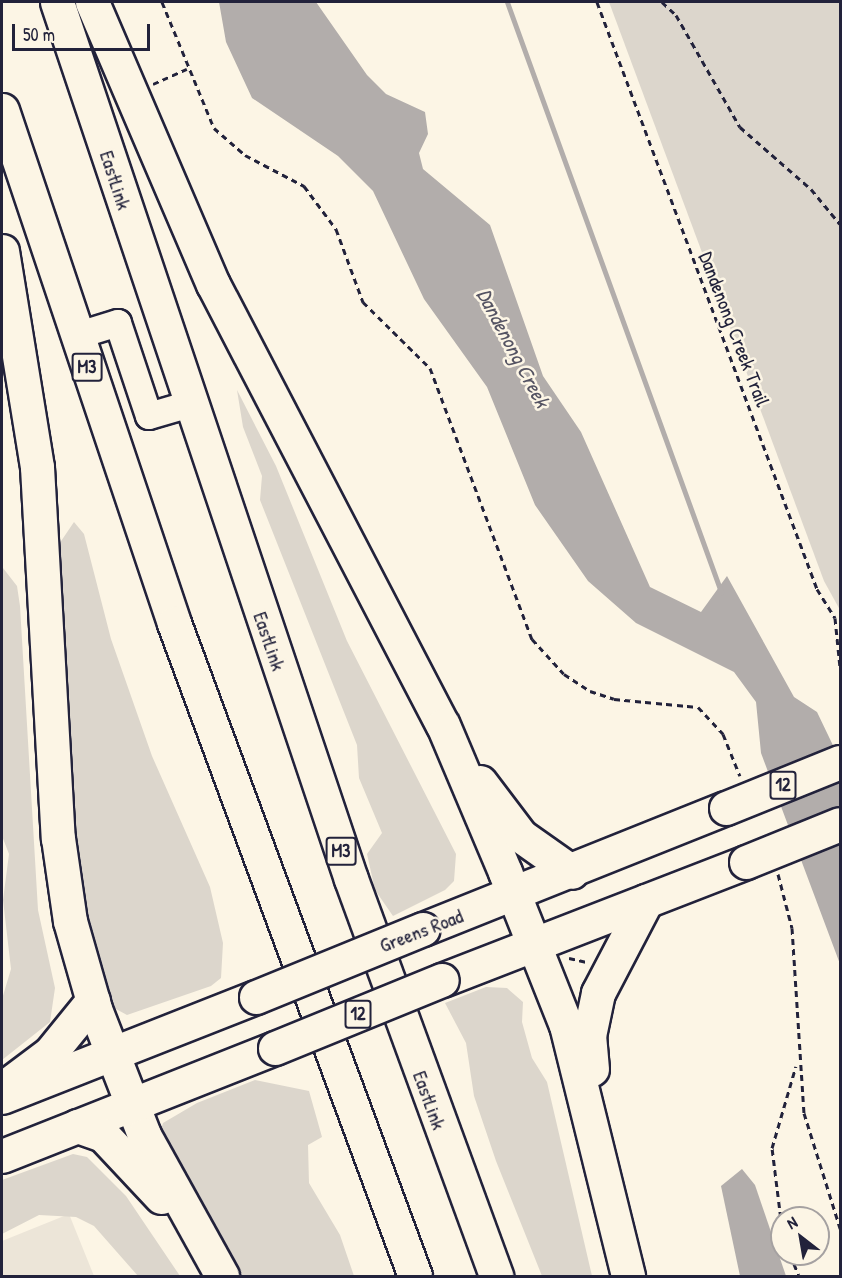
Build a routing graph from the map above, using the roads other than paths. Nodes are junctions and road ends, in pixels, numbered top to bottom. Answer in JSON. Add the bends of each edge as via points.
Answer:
{"nodes":[{"id":1,"x":57,"y":2,"type":"edge"},
{"id":2,"x":92,"y":2,"type":"edge"},
{"id":3,"x":2,"y":110,"type":"edge"},
{"id":4,"x":2,"y":251,"type":"edge"},
{"id":5,"x":76,"y":336,"type":"junction"},
{"id":6,"x":190,"y":404,"type":"junction"},
{"id":7,"x":443,"y":725,"type":"junction"},
{"id":8,"x":840,"y":762,"type":"edge"},
{"id":9,"x":840,"y":824,"type":"edge"},
{"id":10,"x":572,"y":872,"type":"junction"},
{"id":11,"x":513,"y":893,"type":"junction"},
{"id":12,"x":646,"y":901,"type":"junction"},
{"id":13,"x":535,"y":943,"type":"junction"},
{"id":14,"x":93,"y":1000,"type":"junction"},
{"id":15,"x":113,"y":1053,"type":"junction"},
{"id":16,"x":2,"y":1089,"type":"edge"},
{"id":17,"x":2,"y":1097,"type":"edge"},
{"id":18,"x":133,"y":1104,"type":"junction"},
{"id":19,"x":593,"y":1119,"type":"junction"},
{"id":20,"x":77,"y":1126,"type":"junction"},
{"id":21,"x":2,"y":1156,"type":"edge"},
{"id":22,"x":216,"y":1268,"type":"edge"},
{"id":23,"x":415,"y":1276,"type":"edge"},
{"id":24,"x":496,"y":1276,"type":"edge"},
{"id":25,"x":628,"y":1276,"type":"edge"}],
"edges":[{"from":1,"to":6,"type":"main road","name":"EastLink","number":"M3"},
{"from":2,"to":7,"type":"main road","via":[[241,344]]},
{"from":3,"to":5,"type":"main road","number":"M3"},
{"from":4,"to":14,"type":"main road","via":[[37,467],[64,886]]},
{"from":5,"to":6,"type":"lane","via":[[118,323],[149,416]]},
{"from":5,"to":23,"type":"main road","number":"M3","via":[[174,623]]},
{"from":6,"to":24,"type":"main road","name":"EastLink","number":"M3","via":[[351,879]]},
{"from":7,"to":10,"type":"main road","via":[[521,836]]},
{"from":7,"to":11,"type":"main road"},
{"from":8,"to":10,"type":"main road","name":"Greens Road","number":"12","bridge":true},
{"from":9,"to":12,"type":"main road","number":"12","bridge":true,"via":[[761,865]]},
{"from":10,"to":11,"type":"main road","name":"Greens Road","number":"12"},
{"from":11,"to":13,"type":"main road"},
{"from":11,"to":15,"type":"main road","name":"Greens Road","number":"12","bridge":true},
{"from":12,"to":13,"type":"main road","number":"12"},
{"from":12,"to":19,"type":"main road","via":[[605,969],[591,1017]]},
{"from":13,"to":18,"type":"main road","number":"12","bridge":true},
{"from":13,"to":19,"type":"main road","via":[[566,1025]]},
{"from":14,"to":15,"type":"main road"},
{"from":14,"to":16,"type":"main road","via":[[50,1053]]},
{"from":15,"to":17,"type":"main road","name":"Greens Road","number":"12"},
{"from":15,"to":18,"type":"main road"},
{"from":18,"to":20,"type":"main road","number":"12"},
{"from":18,"to":22,"type":"main road","via":[[166,1182]]},
{"from":19,"to":25,"type":"main road"},
{"from":20,"to":21,"type":"main road","number":"12"},
{"from":20,"to":22,"type":"main road","via":[[103,1135],[125,1155]]}]}
